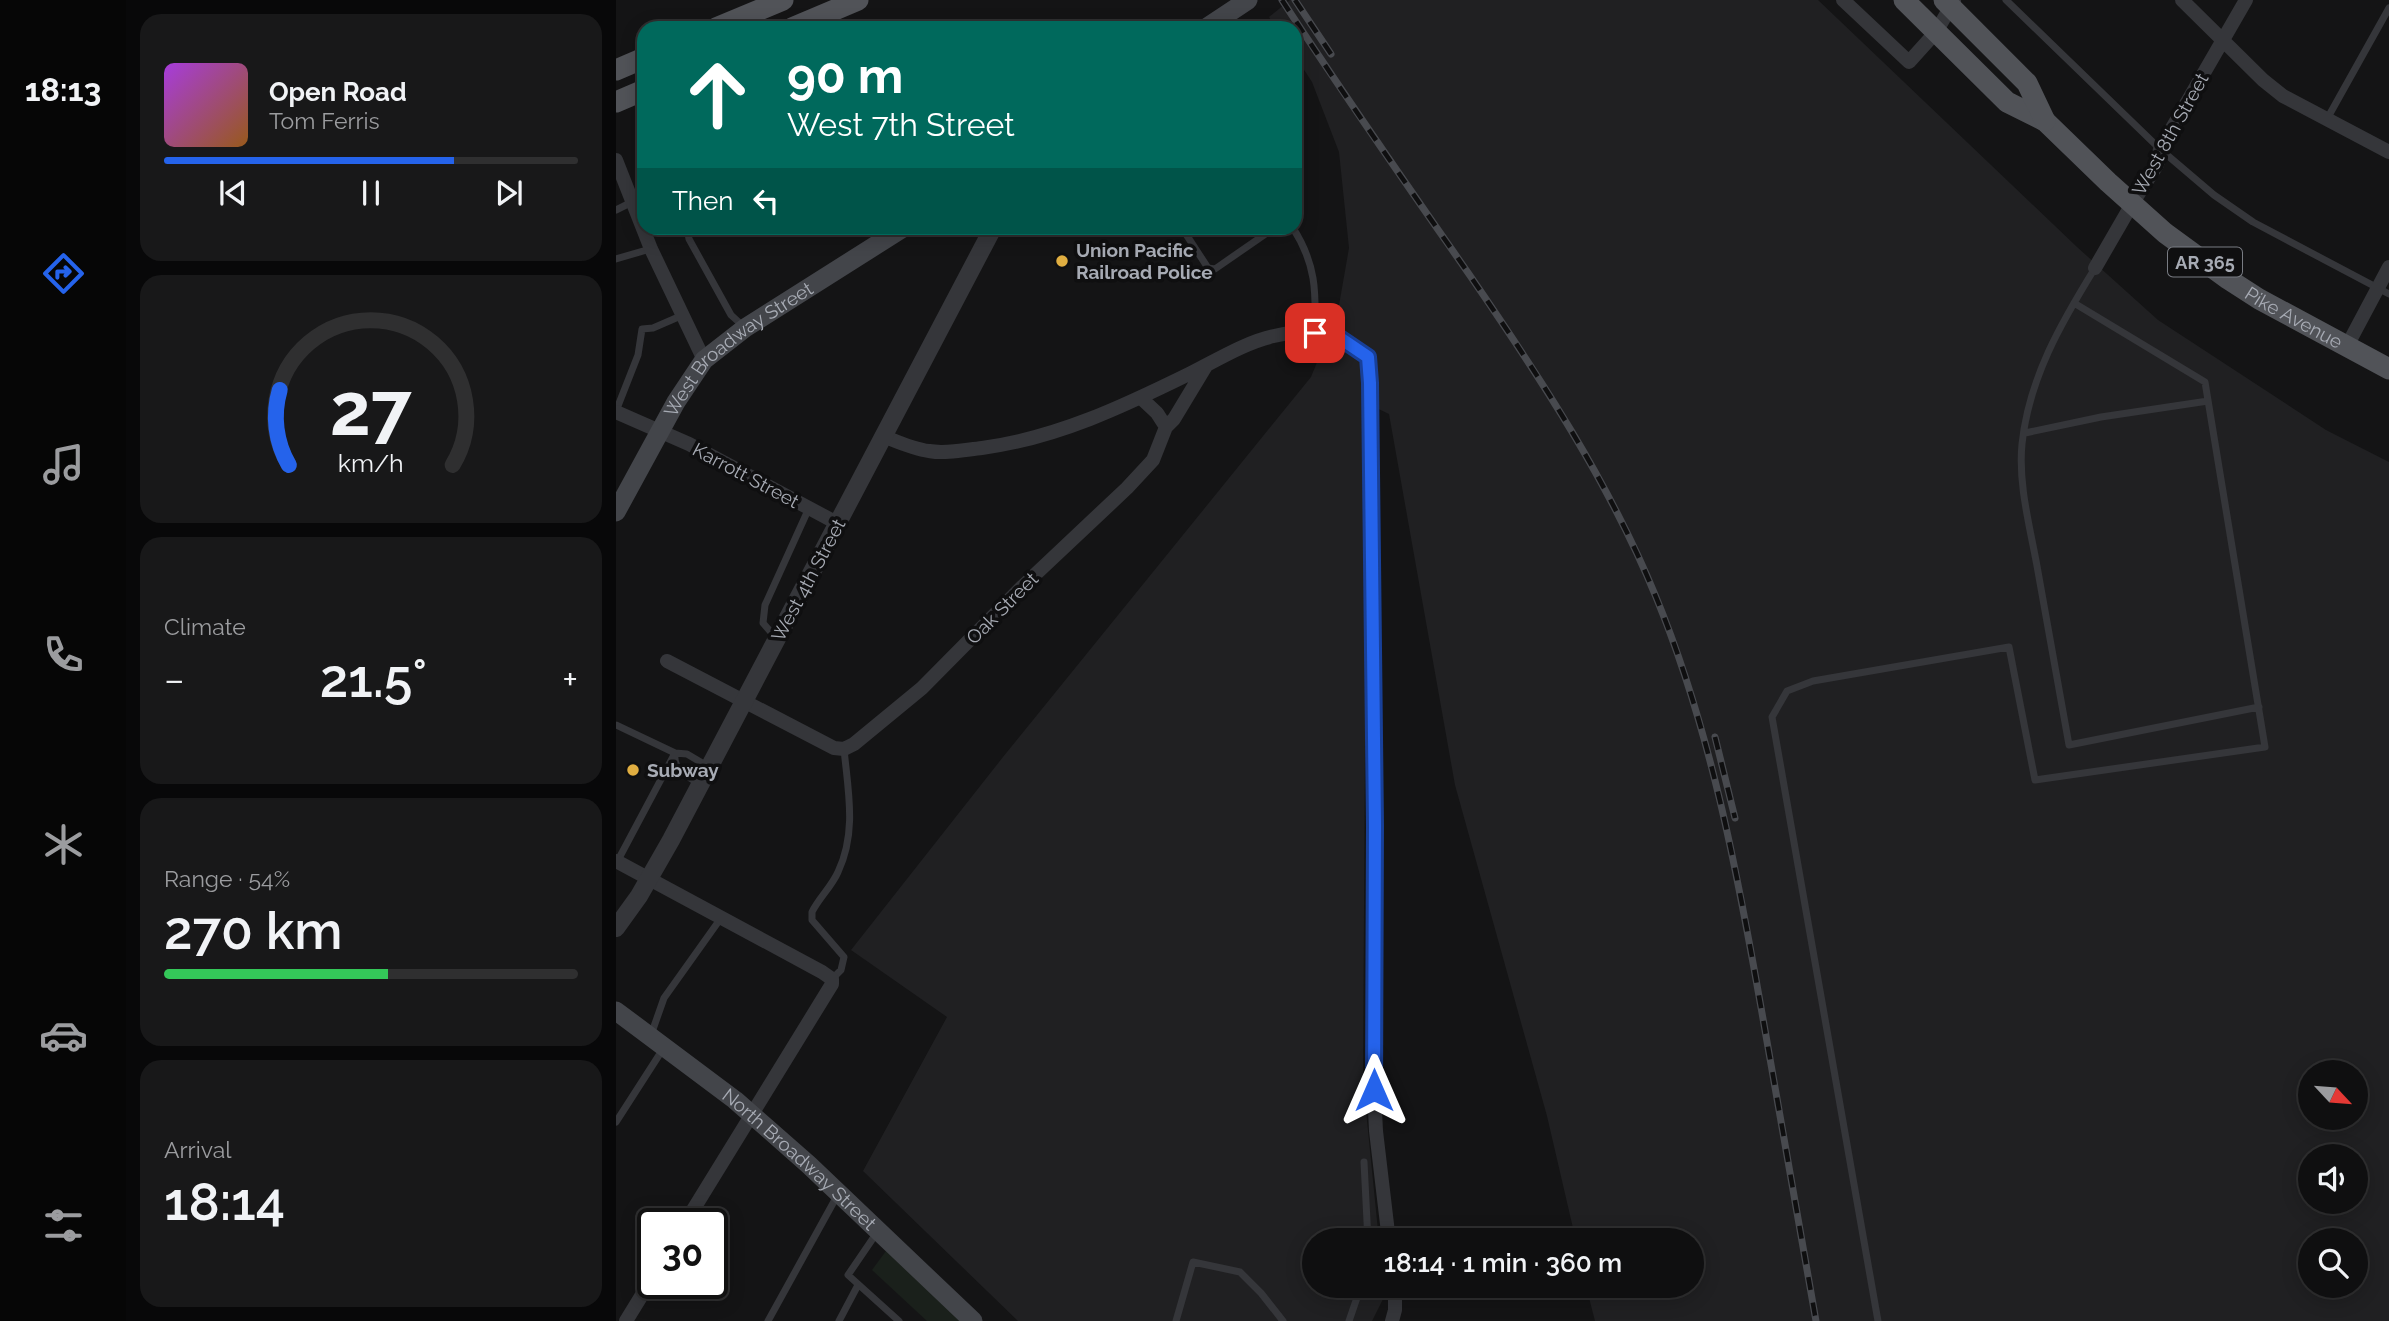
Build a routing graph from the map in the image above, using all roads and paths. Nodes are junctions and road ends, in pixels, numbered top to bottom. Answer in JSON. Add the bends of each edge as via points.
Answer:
{"nodes":[{"id":1,"x":783,"y":0,"type":"edge"},
{"id":2,"x":858,"y":0,"type":"edge"},
{"id":3,"x":1248,"y":0,"type":"edge"},
{"id":4,"x":1843,"y":0,"type":"edge"},
{"id":5,"x":1904,"y":0,"type":"edge"},
{"id":6,"x":2006,"y":0,"type":"edge"},
{"id":7,"x":2182,"y":0,"type":"edge"},
{"id":8,"x":2246,"y":0,"type":"edge"},
{"id":9,"x":1950,"y":2,"type":"edge"},
{"id":10,"x":2389,"y":8,"type":"edge"},
{"id":11,"x":733,"y":21,"type":"edge"},
{"id":12,"x":808,"y":21,"type":"edge"},
{"id":13,"x":1216,"y":21,"type":"edge"},
{"id":14,"x":1936,"y":32,"type":"junction"},
{"id":15,"x":2222,"y":41,"type":"junction"},
{"id":16,"x":637,"y":61,"type":"edge"},
{"id":17,"x":616,"y":70,"type":"edge"},
{"id":18,"x":637,"y":93,"type":"edge"},
{"id":19,"x":616,"y":102,"type":"edge"},
{"id":20,"x":2326,"y":119,"type":"junction"},
{"id":21,"x":2045,"y":121,"type":"junction"},
{"id":22,"x":2160,"y":149,"type":"junction"},
{"id":23,"x":2389,"y":152,"type":"edge"},
{"id":24,"x":616,"y":160,"type":"edge"},
{"id":25,"x":633,"y":202,"type":"junction"},
{"id":26,"x":2132,"y":204,"type":"junction"},
{"id":27,"x":616,"y":209,"type":"edge"},
{"id":28,"x":637,"y":212,"type":"edge"},
{"id":29,"x":646,"y":235,"type":"edge"},
{"id":30,"x":688,"y":235,"type":"edge"},
{"id":31,"x":884,"y":235,"type":"edge"},
{"id":32,"x":989,"y":235,"type":"edge"},
{"id":33,"x":1186,"y":235,"type":"edge"},
{"id":34,"x":1264,"y":235,"type":"edge"},
{"id":35,"x":1298,"y":235,"type":"edge"},
{"id":36,"x":651,"y":248,"type":"junction"},
{"id":37,"x":616,"y":259,"type":"edge"},
{"id":38,"x":2389,"y":267,"type":"edge"},
{"id":39,"x":2095,"y":268,"type":"joint"},
{"id":40,"x":2383,"y":291,"type":"edge"},
{"id":41,"x":2074,"y":303,"type":"junction"},
{"id":42,"x":683,"y":314,"type":"junction"},
{"id":43,"x":744,"y":328,"type":"junction"},
{"id":44,"x":1315,"y":333,"type":"junction"},
{"id":45,"x":2347,"y":346,"type":"junction"},
{"id":46,"x":704,"y":360,"type":"junction"},
{"id":47,"x":1206,"y":366,"type":"junction"},
{"id":48,"x":2389,"y":369,"type":"edge"},
{"id":49,"x":1141,"y":398,"type":"junction"},
{"id":50,"x":2208,"y":401,"type":"junction"},
{"id":51,"x":616,"y":412,"type":"edge"},
{"id":52,"x":1166,"y":427,"type":"junction"},
{"id":53,"x":660,"y":432,"type":"junction"},
{"id":54,"x":2025,"y":433,"type":"junction"},
{"id":55,"x":883,"y":436,"type":"junction"},
{"id":56,"x":809,"y":508,"type":"junction"},
{"id":57,"x":616,"y":512,"type":"edge"},
{"id":58,"x":837,"y":523,"type":"junction"},
{"id":59,"x":777,"y":638,"type":"junction"},
{"id":60,"x":667,"y":661,"type":"dead end"},
{"id":61,"x":744,"y":702,"type":"junction"},
{"id":62,"x":2259,"y":707,"type":"junction"},
{"id":63,"x":616,"y":725,"type":"edge"},
{"id":64,"x":844,"y":749,"type":"junction"},
{"id":65,"x":675,"y":753,"type":"junction"},
{"id":66,"x":709,"y":767,"type":"junction"},
{"id":67,"x":700,"y":784,"type":"junction"},
{"id":68,"x":617,"y":861,"type":"edge"},
{"id":69,"x":649,"y":879,"type":"junction"},
{"id":70,"x":721,"y":918,"type":"junction"},
{"id":71,"x":616,"y":928,"type":"edge"},
{"id":72,"x":832,"y":979,"type":"junction"},
{"id":73,"x":616,"y":1011,"type":"edge"},
{"id":74,"x":658,"y":1041,"type":"junction"},
{"id":75,"x":751,"y":1115,"type":"junction"},
{"id":76,"x":616,"y":1122,"type":"edge"},
{"id":77,"x":1364,"y":1163,"type":"dead end"},
{"id":78,"x":839,"y":1192,"type":"junction"},
{"id":79,"x":694,"y":1208,"type":"edge"},
{"id":80,"x":1366,"y":1228,"type":"edge"},
{"id":81,"x":1388,"y":1228,"type":"edge"},
{"id":82,"x":879,"y":1230,"type":"junction"},
{"id":83,"x":858,"y":1285,"type":"junction"},
{"id":84,"x":1357,"y":1298,"type":"edge"},
{"id":85,"x":1395,"y":1298,"type":"edge"},
{"id":86,"x":640,"y":1299,"type":"edge"},
{"id":87,"x":626,"y":1321,"type":"edge"},
{"id":88,"x":768,"y":1321,"type":"edge"},
{"id":89,"x":839,"y":1321,"type":"edge"},
{"id":90,"x":899,"y":1321,"type":"edge"},
{"id":91,"x":973,"y":1321,"type":"edge"},
{"id":92,"x":1176,"y":1321,"type":"edge"},
{"id":93,"x":1283,"y":1321,"type":"edge"},
{"id":94,"x":1349,"y":1321,"type":"edge"},
{"id":95,"x":1392,"y":1321,"type":"edge"},
{"id":96,"x":1878,"y":1321,"type":"edge"}],
"edges":[{"from":1,"to":11,"type":"main road"},
{"from":2,"to":12,"type":"main road"},
{"from":3,"to":13,"type":"main road"},
{"from":4,"to":14,"type":"street","via":[[1909,62]]},
{"from":5,"to":14,"type":"main road","name":"Pike Avenue","number":"AR 365"},
{"from":6,"to":22,"type":"lane"},
{"from":7,"to":15,"type":"street"},
{"from":8,"to":15,"type":"street","name":"West 8th Street"},
{"from":9,"to":14,"type":"street"},
{"from":9,"to":21,"type":"main road","name":"Pike Avenue","number":"AR 365","via":[[2027,83]]},
{"from":10,"to":20,"type":"lane"},
{"from":14,"to":21,"type":"main road","name":"Pike Avenue","number":"AR 365","via":[[2007,102]]},
{"from":15,"to":20,"type":"street","via":[[2283,96]]},
{"from":15,"to":22,"type":"street","name":"West 8th Street"},
{"from":16,"to":17,"type":"main road"},
{"from":18,"to":19,"type":"main road"},
{"from":20,"to":23,"type":"street"},
{"from":21,"to":26,"type":"main road","name":"Pike Avenue","number":"AR 365"},
{"from":22,"to":26,"type":"street","name":"West 8th Street","via":[[2157,165]]},
{"from":22,"to":40,"type":"lane","via":[[2232,208]]},
{"from":24,"to":25,"type":"street"},
{"from":25,"to":27,"type":"lane"},
{"from":25,"to":28,"type":"street"},
{"from":26,"to":39,"type":"street","name":"West 8th Street"},
{"from":26,"to":45,"type":"main road","name":"Pike Avenue","number":"AR 365","via":[[2228,279]]},
{"from":29,"to":36,"type":"street"},
{"from":30,"to":43,"type":"lane","via":[[732,315]]},
{"from":31,"to":43,"type":"main road","name":"West Broadway Street"},
{"from":32,"to":55,"type":"street","name":"West 4th Street"},
{"from":33,"to":34,"type":"lane","via":[[1208,268],[1215,269]]},
{"from":35,"to":44,"type":"lane","via":[[1316,287]]},
{"from":36,"to":37,"type":"lane"},
{"from":36,"to":42,"type":"street"},
{"from":38,"to":40,"type":"street"},
{"from":39,"to":41,"type":"lane"},
{"from":40,"to":45,"type":"street"},
{"from":41,"to":50,"type":"lane","via":[[2205,382]]},
{"from":41,"to":54,"type":"lane","via":[[2042,365]]},
{"from":42,"to":46,"type":"street"},
{"from":42,"to":51,"type":"lane","via":[[642,329],[638,355]]},
{"from":43,"to":46,"type":"main road","name":"West Broadway Street"},
{"from":44,"to":47,"type":"street","via":[[1273,336]]},
{"from":44,"to":81,"type":"street","via":[[1345,340],[1368,357],[1375,1104]]},
{"from":45,"to":48,"type":"main road","name":"Pike Avenue","number":"AR 365"},
{"from":46,"to":53,"type":"main road","name":"West Broadway Street"},
{"from":47,"to":49,"type":"street"},
{"from":47,"to":52,"type":"street","name":"Oak Street"},
{"from":49,"to":52,"type":"street"},
{"from":49,"to":55,"type":"street","via":[[1064,429],[999,446],[928,452]]},
{"from":50,"to":54,"type":"lane"},
{"from":50,"to":62,"type":"lane"},
{"from":51,"to":53,"type":"street","name":"Karrott Street"},
{"from":52,"to":64,"type":"street","name":"Oak Street","via":[[1153,460],[1127,488],[922,688]]},
{"from":53,"to":56,"type":"street","name":"Karrott Street"},
{"from":53,"to":57,"type":"main road","name":"West Broadway Street"},
{"from":54,"to":62,"type":"lane","via":[[2022,474],[2069,745]]},
{"from":55,"to":58,"type":"street","name":"West 4th Street"},
{"from":56,"to":58,"type":"street","name":"Karrott Street"},
{"from":56,"to":59,"type":"lane","via":[[765,605],[763,623]]},
{"from":58,"to":59,"type":"street","name":"West 4th Street"},
{"from":59,"to":61,"type":"street","name":"West 4th Street"},
{"from":60,"to":61,"type":"street"},
{"from":61,"to":64,"type":"street"},
{"from":61,"to":66,"type":"street","name":"West 4th Street"},
{"from":62,"to":96,"type":"lane","via":[[2265,747],[2035,780],[2009,647],[1813,681],[1787,691],[1772,717]]},
{"from":63,"to":65,"type":"lane"},
{"from":64,"to":72,"type":"lane","via":[[850,835],[837,875],[812,912],[812,920],[844,957],[841,970]]},
{"from":65,"to":66,"type":"lane","via":[[687,754]]},
{"from":65,"to":67,"type":"lane","via":[[680,771]]},
{"from":65,"to":68,"type":"lane"},
{"from":66,"to":67,"type":"street","name":"West 4th Street"},
{"from":67,"to":69,"type":"street","name":"West 4th Street"},
{"from":68,"to":69,"type":"street"},
{"from":69,"to":70,"type":"street"},
{"from":69,"to":71,"type":"street","name":"West 4th Street"},
{"from":70,"to":72,"type":"street"},
{"from":70,"to":74,"type":"lane","via":[[664,998]]},
{"from":72,"to":75,"type":"street"},
{"from":73,"to":74,"type":"main road","name":"North Broadway Street"},
{"from":74,"to":75,"type":"main road","name":"North Broadway Street"},
{"from":74,"to":76,"type":"lane"},
{"from":75,"to":78,"type":"main road","name":"North Broadway Street"},
{"from":75,"to":79,"type":"street"},
{"from":77,"to":80,"type":"lane"},
{"from":78,"to":82,"type":"main road","name":"North Broadway Street"},
{"from":78,"to":88,"type":"lane"},
{"from":82,"to":83,"type":"lane","via":[[848,1275]]},
{"from":82,"to":91,"type":"main road","name":"North Broadway Street"},
{"from":83,"to":89,"type":"lane"},
{"from":83,"to":90,"type":"lane"},
{"from":84,"to":94,"type":"lane"},
{"from":85,"to":95,"type":"street"},
{"from":86,"to":87,"type":"street"},
{"from":92,"to":93,"type":"lane","via":[[1193,1262],[1240,1272]]}]}
